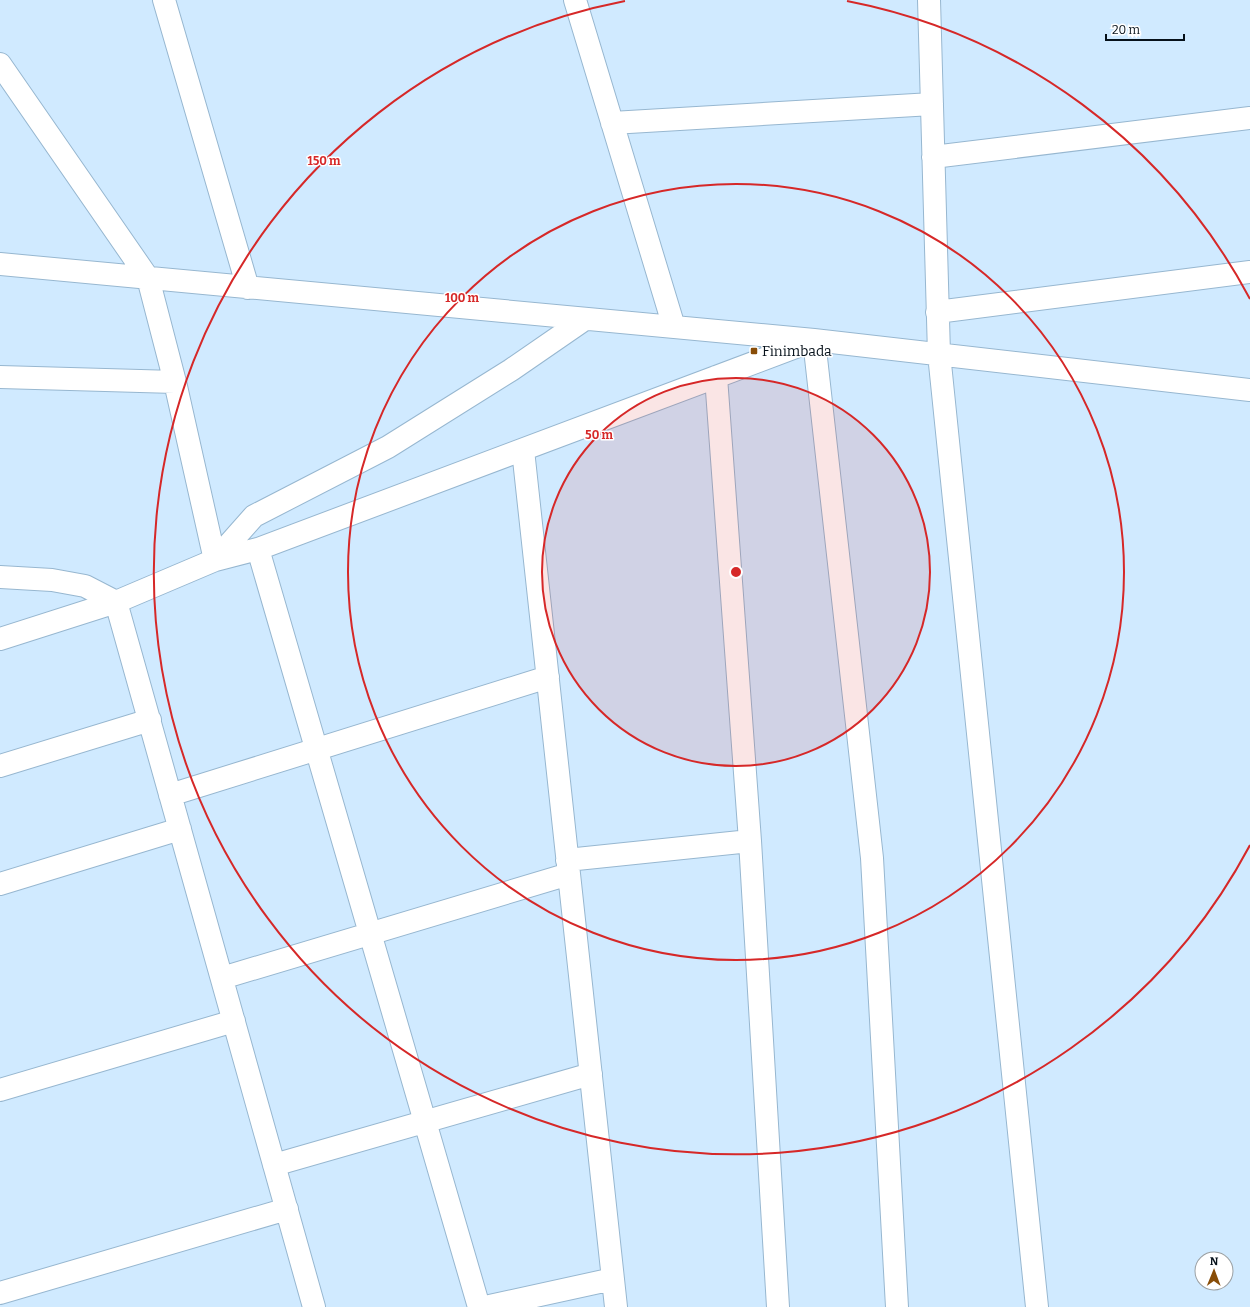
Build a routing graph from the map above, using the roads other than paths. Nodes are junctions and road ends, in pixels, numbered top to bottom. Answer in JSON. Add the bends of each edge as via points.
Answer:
{"nodes":[{"id":1,"x":164,"y":0,"type":"edge"},
{"id":2,"x":575,"y":0,"type":"edge"},
{"id":3,"x":929,"y":0,"type":"edge"},
{"id":4,"x":0,"y":64,"type":"edge"},
{"id":5,"x":932,"y":104,"type":"junction"},
{"id":6,"x":1250,"y":118,"type":"edge"},
{"id":7,"x":612,"y":123,"type":"junction"},
{"id":8,"x":933,"y":157,"type":"junction"},
{"id":9,"x":0,"y":264,"type":"edge"},
{"id":10,"x":1250,"y":272,"type":"edge"},
{"id":11,"x":148,"y":278,"type":"junction"},
{"id":12,"x":248,"y":288,"type":"junction"},
{"id":13,"x":937,"y":312,"type":"junction"},
{"id":14,"x":585,"y":319,"type":"junction"},
{"id":15,"x":674,"y":327,"type":"junction"},
{"id":16,"x":814,"y":340,"type":"junction"},
{"id":17,"x":939,"y":354,"type":"junction"},
{"id":18,"x":0,"y":377,"type":"edge"},
{"id":19,"x":716,"y":377,"type":"junction"},
{"id":20,"x":175,"y":382,"type":"junction"},
{"id":21,"x":1250,"y":390,"type":"edge"},
{"id":22,"x":523,"y":450,"type":"junction"},
{"id":23,"x":258,"y":549,"type":"junction"},
{"id":24,"x":215,"y":560,"type":"junction"},
{"id":25,"x":0,"y":577,"type":"edge"},
{"id":26,"x":116,"y":602,"type":"junction"},
{"id":27,"x":0,"y":639,"type":"edge"},
{"id":28,"x":548,"y":677,"type":"junction"},
{"id":29,"x":150,"y":720,"type":"junction"},
{"id":30,"x":316,"y":749,"type":"junction"},
{"id":31,"x":0,"y":766,"type":"edge"},
{"id":32,"x":170,"y":795,"type":"junction"},
{"id":33,"x":180,"y":829,"type":"junction"},
{"id":34,"x":750,"y":841,"type":"junction"},
{"id":35,"x":568,"y":867,"type":"junction"},
{"id":36,"x":0,"y":884,"type":"edge"},
{"id":37,"x":370,"y":934,"type":"junction"},
{"id":38,"x":222,"y":978,"type":"junction"},
{"id":39,"x":234,"y":1021,"type":"junction"},
{"id":40,"x":591,"y":1074,"type":"junction"},
{"id":41,"x":0,"y":1090,"type":"edge"},
{"id":42,"x":425,"y":1121,"type":"junction"},
{"id":43,"x":274,"y":1164,"type":"junction"},
{"id":44,"x":287,"y":1209,"type":"junction"},
{"id":45,"x":613,"y":1279,"type":"junction"},
{"id":46,"x":0,"y":1293,"type":"edge"},
{"id":47,"x":314,"y":1307,"type":"edge"},
{"id":48,"x":479,"y":1307,"type":"edge"},
{"id":49,"x":486,"y":1307,"type":"edge"},
{"id":50,"x":616,"y":1307,"type":"edge"},
{"id":51,"x":778,"y":1307,"type":"edge"},
{"id":52,"x":897,"y":1307,"type":"edge"},
{"id":53,"x":1037,"y":1307,"type":"edge"}],
"edges":[{"from":1,"to":12,"type":"street"},
{"from":2,"to":7,"type":"street"},
{"from":3,"to":5,"type":"street"},
{"from":4,"to":11,"type":"street"},
{"from":5,"to":7,"type":"street"},
{"from":5,"to":8,"type":"street"},
{"from":6,"to":8,"type":"street"},
{"from":7,"to":15,"type":"street"},
{"from":8,"to":13,"type":"street"},
{"from":9,"to":11,"type":"street"},
{"from":10,"to":13,"type":"street"},
{"from":11,"to":12,"type":"street"},
{"from":11,"to":20,"type":"street"},
{"from":12,"to":14,"type":"street"},
{"from":13,"to":17,"type":"street"},
{"from":14,"to":15,"type":"street"},
{"from":14,"to":24,"type":"street","via":[[511,370],[388,447],[254,516]]},
{"from":15,"to":16,"type":"street"},
{"from":16,"to":17,"type":"street"},
{"from":16,"to":19,"type":"street"},
{"from":16,"to":52,"type":"street","via":[[872,858]]},
{"from":17,"to":21,"type":"street"},
{"from":17,"to":53,"type":"street"},
{"from":18,"to":20,"type":"street"},
{"from":19,"to":22,"type":"street"},
{"from":19,"to":34,"type":"street"},
{"from":20,"to":24,"type":"street"},
{"from":22,"to":23,"type":"street"},
{"from":22,"to":28,"type":"street"},
{"from":23,"to":24,"type":"street"},
{"from":23,"to":30,"type":"street"},
{"from":24,"to":26,"type":"street"},
{"from":25,"to":26,"type":"street","via":[[52,580],[85,586]]},
{"from":26,"to":27,"type":"street"},
{"from":26,"to":29,"type":"street"},
{"from":28,"to":30,"type":"street"},
{"from":28,"to":35,"type":"street"},
{"from":29,"to":31,"type":"street"},
{"from":29,"to":32,"type":"street"},
{"from":30,"to":32,"type":"street"},
{"from":30,"to":37,"type":"street"},
{"from":32,"to":33,"type":"street"},
{"from":33,"to":36,"type":"street"},
{"from":33,"to":38,"type":"street"},
{"from":34,"to":35,"type":"street"},
{"from":34,"to":51,"type":"street"},
{"from":35,"to":37,"type":"street"},
{"from":35,"to":40,"type":"street"},
{"from":37,"to":38,"type":"street"},
{"from":37,"to":42,"type":"street"},
{"from":38,"to":39,"type":"street"},
{"from":39,"to":41,"type":"street"},
{"from":39,"to":43,"type":"street"},
{"from":40,"to":42,"type":"street"},
{"from":40,"to":45,"type":"street"},
{"from":42,"to":43,"type":"street"},
{"from":42,"to":48,"type":"street"},
{"from":43,"to":44,"type":"street"},
{"from":44,"to":46,"type":"street"},
{"from":44,"to":47,"type":"street"},
{"from":45,"to":49,"type":"street"},
{"from":45,"to":50,"type":"street"}]}
